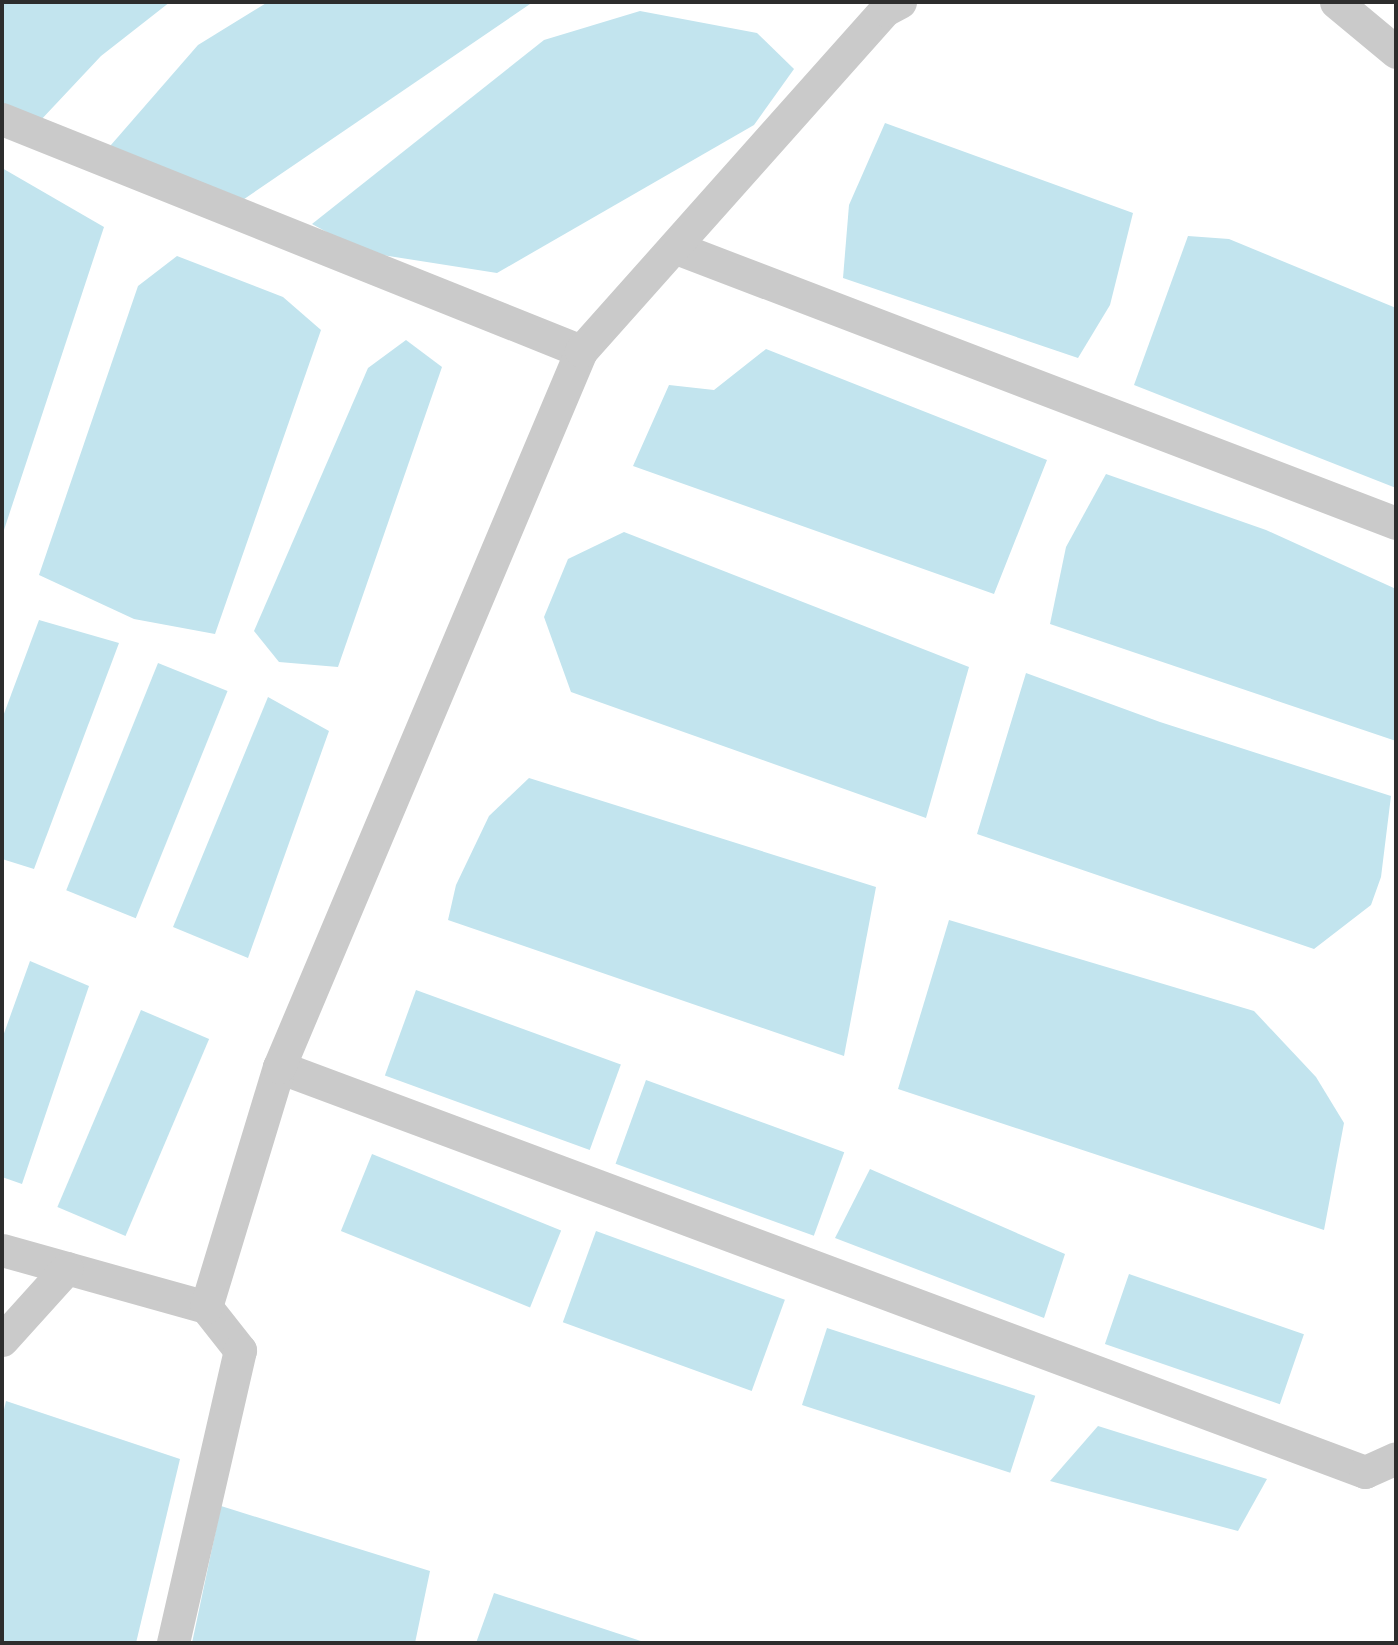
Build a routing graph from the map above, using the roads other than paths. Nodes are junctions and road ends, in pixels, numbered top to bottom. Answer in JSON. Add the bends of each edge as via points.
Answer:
{"nodes":[{"id":1,"x":900,"y":2,"type":"edge"},
{"id":2,"x":1336,"y":2,"type":"edge"},
{"id":3,"x":1396,"y":52,"type":"edge"},
{"id":4,"x":2,"y":119,"type":"edge"},
{"id":5,"x":674,"y":247,"type":"junction"},
{"id":6,"x":581,"y":351,"type":"junction"},
{"id":7,"x":1396,"y":523,"type":"edge"},
{"id":8,"x":279,"y":1068,"type":"junction"},
{"id":9,"x":2,"y":1250,"type":"edge"},
{"id":10,"x":67,"y":1268,"type":"junction"},
{"id":11,"x":206,"y":1307,"type":"junction"},
{"id":12,"x":2,"y":1340,"type":"edge"},
{"id":13,"x":1396,"y":1458,"type":"edge"},
{"id":14,"x":173,"y":1643,"type":"edge"}],
"edges":[{"from":1,"to":5,"type":"lane","via":[[886,10]]},
{"from":2,"to":3,"type":"lane"},
{"from":4,"to":6,"type":"lane"},
{"from":5,"to":6,"type":"lane"},
{"from":5,"to":7,"type":"lane"},
{"from":6,"to":8,"type":"lane"},
{"from":8,"to":11,"type":"lane"},
{"from":8,"to":13,"type":"lane","via":[[1365,1472]]},
{"from":9,"to":10,"type":"lane"},
{"from":10,"to":11,"type":"lane"},
{"from":10,"to":12,"type":"lane"},
{"from":11,"to":14,"type":"lane","via":[[240,1350]]}]}
